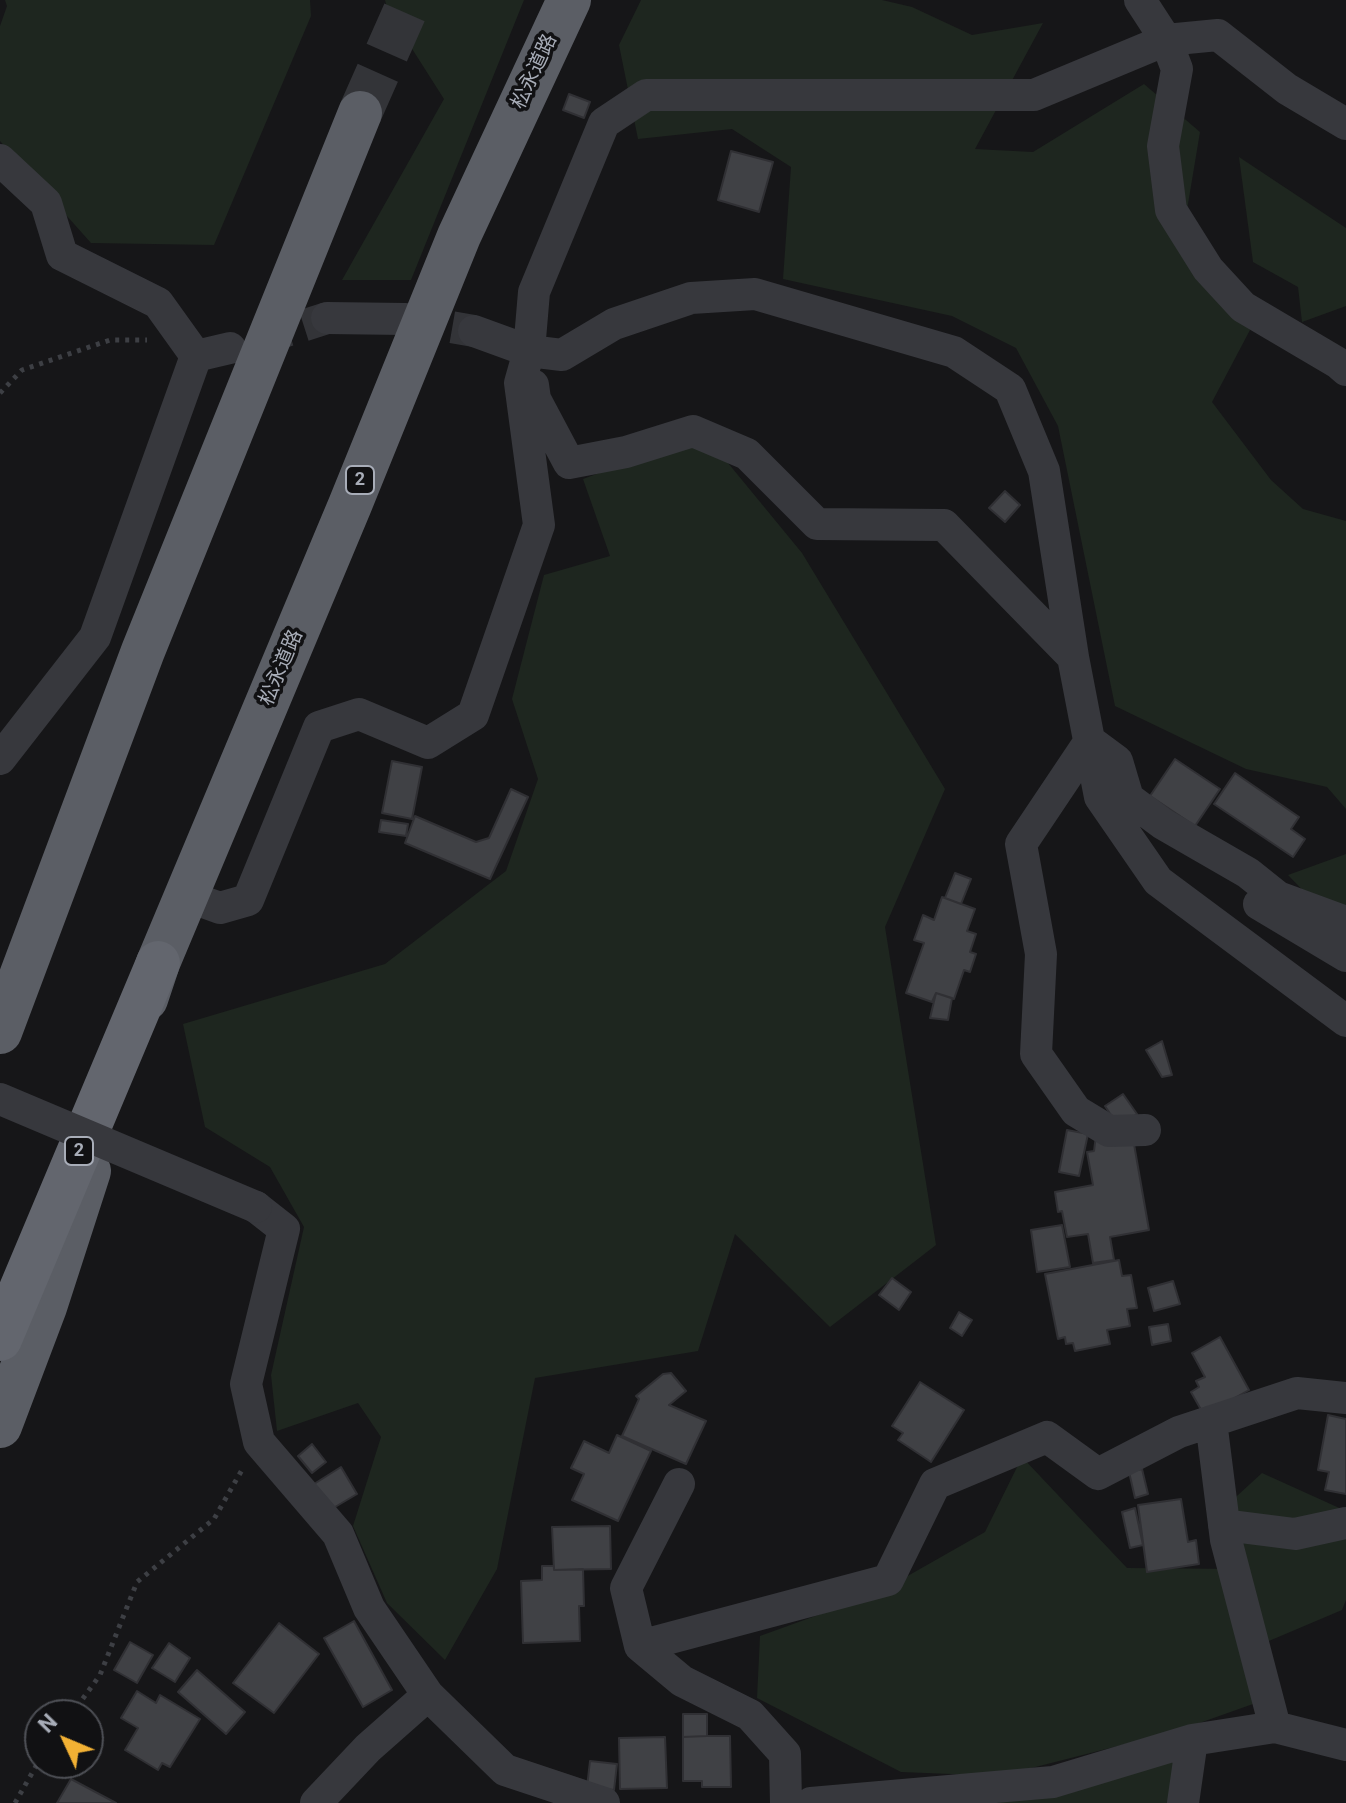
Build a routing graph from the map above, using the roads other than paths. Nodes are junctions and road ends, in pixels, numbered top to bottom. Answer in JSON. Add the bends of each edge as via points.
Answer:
{"nodes":[{"id":1,"x":569,"y":0,"type":"edge"},
{"id":2,"x":1140,"y":0,"type":"edge"},
{"id":3,"x":1166,"y":40,"type":"junction"},
{"id":4,"x":360,"y":113,"type":"tunnel mouth"},
{"id":5,"x":1346,"y":124,"type":"edge"},
{"id":6,"x":0,"y":160,"type":"edge"},
{"id":7,"x":327,"y":318,"type":"tunnel mouth"},
{"id":8,"x":405,"y":319,"type":"tunnel mouth"},
{"id":9,"x":474,"y":331,"type":"tunnel mouth"},
{"id":10,"x":230,"y":348,"type":"tunnel mouth"},
{"id":11,"x":529,"y":351,"type":"junction"},
{"id":12,"x":196,"y":356,"type":"junction"},
{"id":13,"x":1346,"y":370,"type":"edge"},
{"id":14,"x":95,"y":637,"type":"junction"},
{"id":15,"x":143,"y":651,"type":"junction"},
{"id":16,"x":1073,"y":657,"type":"junction"},
{"id":17,"x":1090,"y":741,"type":"junction"},
{"id":18,"x":0,"y":759,"type":"edge"},
{"id":19,"x":1132,"y":843,"type":"junction"},
{"id":20,"x":187,"y":896,"type":"junction"},
{"id":21,"x":1346,"y":922,"type":"edge"},
{"id":22,"x":1346,"y":956,"type":"edge"},
{"id":23,"x":158,"y":963,"type":"junction"},
{"id":24,"x":1346,"y":1021,"type":"edge"},
{"id":25,"x":0,"y":1032,"type":"edge"},
{"id":26,"x":0,"y":1099,"type":"edge"},
{"id":27,"x":1145,"y":1130,"type":"dead end"},
{"id":28,"x":0,"y":1339,"type":"edge"},
{"id":29,"x":1346,"y":1398,"type":"edge"},
{"id":30,"x":1211,"y":1421,"type":"junction"},
{"id":31,"x":0,"y":1426,"type":"edge"},
{"id":32,"x":679,"y":1484,"type":"dead end"},
{"id":33,"x":1346,"y":1523,"type":"edge"},
{"id":34,"x":1224,"y":1525,"type":"junction"},
{"id":35,"x":640,"y":1646,"type":"junction"},
{"id":36,"x":428,"y":1695,"type":"junction"},
{"id":37,"x":1275,"y":1727,"type":"junction"},
{"id":38,"x":1192,"y":1740,"type":"junction"},
{"id":39,"x":1346,"y":1745,"type":"edge"},
{"id":40,"x":316,"y":1803,"type":"edge"},
{"id":41,"x":604,"y":1803,"type":"edge"},
{"id":42,"x":786,"y":1803,"type":"edge"},
{"id":43,"x":811,"y":1803,"type":"edge"},
{"id":44,"x":1183,"y":1803,"type":"edge"}],
"edges":[{"from":1,"to":20,"type":"highway","name":"松永道路","number":"2","via":[[459,236]]},
{"from":2,"to":3,"type":"street"},
{"from":3,"to":5,"type":"street","via":[[1218,35],[1287,89]]},
{"from":3,"to":11,"type":"street","via":[[1034,95],[646,95],[604,123],[534,292]]},
{"from":3,"to":13,"type":"street","via":[[1177,69],[1163,146],[1171,210],[1208,269],[1243,307]]},
{"from":4,"to":15,"type":"highway"},
{"from":6,"to":12,"type":"street","via":[[46,203],[62,255],[158,303]]},
{"from":7,"to":8,"type":"street"},
{"from":9,"to":11,"type":"street"},
{"from":10,"to":12,"type":"street"},
{"from":11,"to":16,"type":"street","via":[[535,399],[569,463],[693,431],[747,454],[817,524],[944,525]]},
{"from":11,"to":16,"type":"street","via":[[562,355],[614,324],[691,298],[755,294],[954,352],[1010,389],[1044,471]]},
{"from":11,"to":20,"type":"street","via":[[520,383],[539,525],[473,715],[428,743],[359,714],[319,727],[248,900],[220,908]]},
{"from":12,"to":14,"type":"street"},
{"from":14,"to":15,"type":"street"},
{"from":14,"to":18,"type":"street"},
{"from":15,"to":25,"type":"highway"},
{"from":16,"to":17,"type":"street"},
{"from":17,"to":19,"type":"street","via":[[1100,797]]},
{"from":17,"to":21,"type":"street","via":[[1117,761],[1128,798],[1163,824],[1248,873],[1278,897]]},
{"from":17,"to":27,"type":"street","via":[[1021,844],[1041,954],[1036,1054],[1076,1111],[1109,1131]]},
{"from":19,"to":22,"type":"street","via":[[1147,832]]},
{"from":19,"to":24,"type":"street","via":[[1158,881]]},
{"from":20,"to":23,"type":"highway","name":"松永道路","number":"2"},
{"from":23,"to":28,"type":"highway","name":"松永道路","number":"2"},
{"from":23,"to":31,"type":"highway","via":[[45,1307]]},
{"from":26,"to":36,"type":"street","bridge":true,"via":[[256,1207],[284,1229],[246,1384],[259,1442],[338,1534],[369,1608]]},
{"from":29,"to":30,"type":"street","via":[[1297,1393]]},
{"from":30,"to":34,"type":"street"},
{"from":30,"to":35,"type":"street","via":[[1098,1474],[1047,1437],[935,1484],[888,1580]]},
{"from":32,"to":35,"type":"street","via":[[626,1588]]},
{"from":33,"to":34,"type":"street","via":[[1295,1534]]},
{"from":34,"to":37,"type":"street"},
{"from":35,"to":42,"type":"street","via":[[682,1681],[750,1715],[785,1754]]},
{"from":36,"to":40,"type":"street"},
{"from":36,"to":41,"type":"street","via":[[505,1770]]},
{"from":37,"to":38,"type":"street"},
{"from":37,"to":39,"type":"street"},
{"from":38,"to":43,"type":"street","via":[[1053,1782]]},
{"from":38,"to":44,"type":"street"}]}
